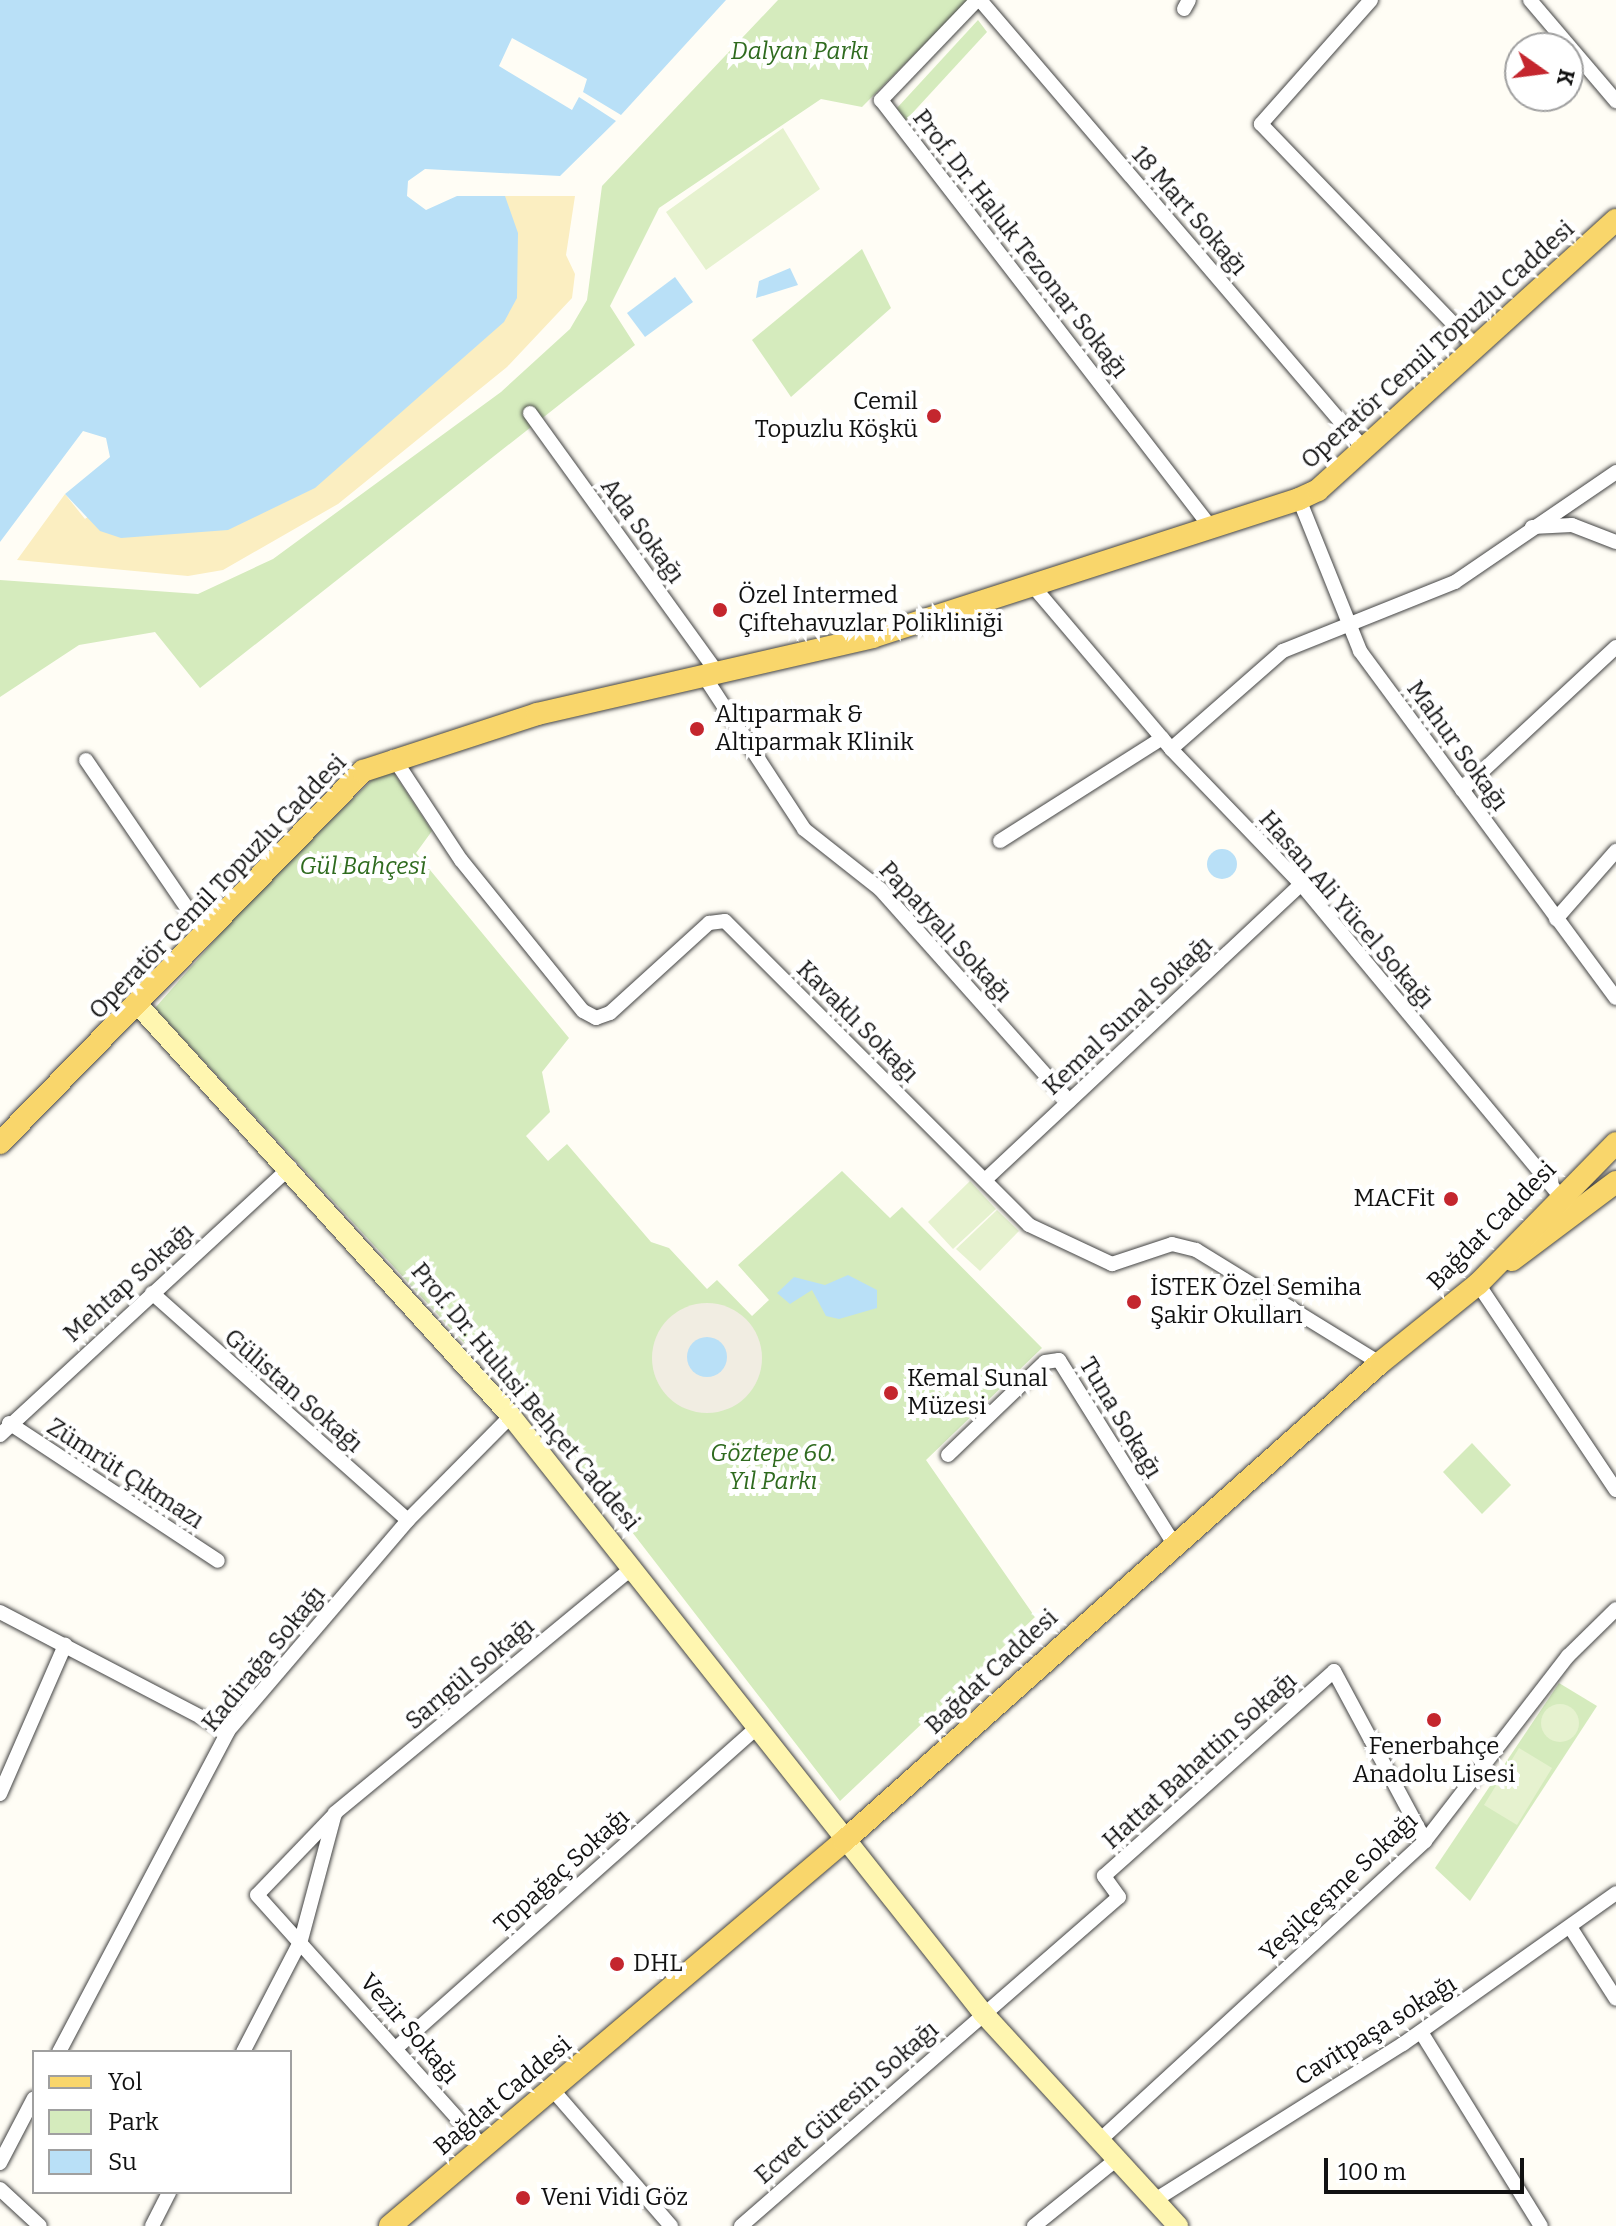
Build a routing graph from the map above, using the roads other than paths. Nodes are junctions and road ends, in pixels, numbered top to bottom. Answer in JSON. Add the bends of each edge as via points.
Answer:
{"nodes":[{"id":1,"x":978,"y":0,"type":"edge"},
{"id":2,"x":1371,"y":0,"type":"edge"},
{"id":3,"x":1530,"y":0,"type":"edge"},
{"id":4,"x":1616,"y":101,"type":"edge"},
{"id":5,"x":1616,"y":220,"type":"edge"},
{"id":6,"x":1475,"y":346,"type":"junction"},
{"id":7,"x":530,"y":413,"type":"dead end"},
{"id":8,"x":1364,"y":449,"type":"junction"},
{"id":9,"x":1616,"y":472,"type":"edge"},
{"id":10,"x":1299,"y":499,"type":"junction"},
{"id":11,"x":1209,"y":525,"type":"junction"},
{"id":12,"x":1528,"y":527,"type":"junction"},
{"id":13,"x":1616,"y":542,"type":"edge"},
{"id":14,"x":1033,"y":586,"type":"junction"},
{"id":15,"x":1348,"y":624,"type":"junction"},
{"id":16,"x":1616,"y":647,"type":"edge"},
{"id":17,"x":712,"y":677,"type":"junction"},
{"id":18,"x":1166,"y":743,"type":"junction"},
{"id":19,"x":393,"y":757,"type":"junction"},
{"id":20,"x":86,"y":760,"type":"dead end"},
{"id":21,"x":1462,"y":790,"type":"junction"},
{"id":22,"x":1000,"y":841,"type":"dead end"},
{"id":23,"x":1616,"y":851,"type":"edge"},
{"id":24,"x":1301,"y":884,"type":"junction"},
{"id":25,"x":1556,"y":919,"type":"junction"},
{"id":26,"x":206,"y":936,"type":"junction"},
{"id":27,"x":1616,"y":998,"type":"edge"},
{"id":28,"x":140,"y":1007,"type":"junction"},
{"id":29,"x":1069,"y":1101,"type":"junction"},
{"id":30,"x":0,"y":1143,"type":"edge"},
{"id":31,"x":1616,"y":1143,"type":"edge"},
{"id":32,"x":290,"y":1167,"type":"junction"},
{"id":33,"x":985,"y":1180,"type":"junction"},
{"id":34,"x":1616,"y":1182,"type":"edge"},
{"id":35,"x":1559,"y":1195,"type":"junction"},
{"id":36,"x":1478,"y":1284,"type":"junction"},
{"id":37,"x":152,"y":1293,"type":"junction"},
{"id":38,"x":1380,"y":1363,"type":"junction"},
{"id":39,"x":511,"y":1416,"type":"junction"},
{"id":40,"x":5,"y":1429,"type":"edge"},
{"id":41,"x":948,"y":1455,"type":"dead end"},
{"id":42,"x":1616,"y":1490,"type":"edge"},
{"id":43,"x":408,"y":1520,"type":"junction"},
{"id":44,"x":1174,"y":1544,"type":"junction"},
{"id":45,"x":218,"y":1561,"type":"dead end"},
{"id":46,"x":632,"y":1568,"type":"junction"},
{"id":47,"x":1616,"y":1609,"type":"edge"},
{"id":48,"x":0,"y":1612,"type":"edge"},
{"id":49,"x":65,"y":1645,"type":"junction"},
{"id":50,"x":758,"y":1727,"type":"junction"},
{"id":51,"x":228,"y":1731,"type":"junction"},
{"id":52,"x":0,"y":1794,"type":"edge"},
{"id":53,"x":335,"y":1813,"type":"junction"},
{"id":54,"x":844,"y":1841,"type":"junction"},
{"id":55,"x":1425,"y":1841,"type":"junction"},
{"id":56,"x":1616,"y":1893,"type":"edge"},
{"id":57,"x":1570,"y":1927,"type":"junction"},
{"id":58,"x":301,"y":1940,"type":"junction"},
{"id":59,"x":1616,"y":1999,"type":"edge"},
{"id":60,"x":983,"y":2013,"type":"junction"},
{"id":61,"x":1421,"y":2032,"type":"junction"},
{"id":62,"x":396,"y":2048,"type":"junction"},
{"id":63,"x":60,"y":2050,"type":"edge"},
{"id":64,"x":244,"y":2050,"type":"edge"},
{"id":65,"x":551,"y":2088,"type":"junction"},
{"id":66,"x":32,"y":2102,"type":"edge"},
{"id":67,"x":1100,"y":2140,"type":"junction"},
{"id":68,"x":483,"y":2147,"type":"junction"},
{"id":69,"x":1117,"y":2159,"type":"junction"},
{"id":70,"x":0,"y":2163,"type":"edge"},
{"id":71,"x":0,"y":2189,"type":"edge"},
{"id":72,"x":168,"y":2194,"type":"edge"},
{"id":73,"x":1155,"y":2200,"type":"junction"},
{"id":74,"x":40,"y":2226,"type":"edge"},
{"id":75,"x":152,"y":2226,"type":"edge"},
{"id":76,"x":390,"y":2226,"type":"edge"},
{"id":77,"x":670,"y":2226,"type":"edge"},
{"id":78,"x":741,"y":2226,"type":"edge"},
{"id":79,"x":1034,"y":2226,"type":"edge"},
{"id":80,"x":1178,"y":2226,"type":"edge"},
{"id":81,"x":1541,"y":2226,"type":"edge"}],
"edges":[{"from":1,"to":8,"type":"street","name":"18 Mart Sokağı"},
{"from":1,"to":11,"type":"street","name":"Prof. Dr. Haluk Tezonar Sokağı","via":[[881,100]]},
{"from":2,"to":6,"type":"street","via":[[1261,124]]},
{"from":3,"to":4,"type":"street"},
{"from":5,"to":6,"type":"main road","name":"Operatör Cemil Topuzlu Caddesi"},
{"from":6,"to":8,"type":"main road","name":"Operatör Cemil Topuzlu Caddesi"},
{"from":7,"to":17,"type":"street","name":"Ada Sokağı"},
{"from":8,"to":10,"type":"main road","name":"Operatör Cemil Topuzlu Caddesi"},
{"from":9,"to":12,"type":"street"},
{"from":10,"to":11,"type":"main road","name":"Operatör Cemil Topuzlu Caddesi"},
{"from":10,"to":15,"type":"street","name":"Mahur Sokağı"},
{"from":11,"to":14,"type":"main road","name":"Operatör Cemil Topuzlu Caddesi"},
{"from":12,"to":13,"type":"street","via":[[1572,525]]},
{"from":12,"to":15,"type":"street","via":[[1455,582]]},
{"from":14,"to":17,"type":"main road","name":"Operatör Cemil Topuzlu Caddesi"},
{"from":14,"to":18,"type":"street","name":"Hasan Ali Yücel Sokağı"},
{"from":15,"to":18,"type":"street","via":[[1283,651]]},
{"from":15,"to":21,"type":"street","name":"Mahur Sokağı"},
{"from":16,"to":21,"type":"street"},
{"from":17,"to":19,"type":"main road","name":"Operatör Cemil Topuzlu Caddesi","via":[[537,714]]},
{"from":17,"to":29,"type":"street","name":"Papatyalı Sokağı","via":[[804,829],[880,889]]},
{"from":18,"to":22,"type":"street"},
{"from":18,"to":24,"type":"street","name":"Hasan Ali Yücel Sokağı"},
{"from":19,"to":26,"type":"main road","name":"Operatör Cemil Topuzlu Caddesi","via":[[363,771]]},
{"from":19,"to":33,"type":"street","name":"Kavaklı Sokağı","via":[[461,860],[583,1011],[596,1018],[610,1013],[709,923],[725,921]]},
{"from":20,"to":26,"type":"street"},
{"from":21,"to":25,"type":"street","name":"Mahur Sokağı"},
{"from":23,"to":25,"type":"street"},
{"from":24,"to":29,"type":"street","name":"Kemal Sunal Sokağı"},
{"from":24,"to":35,"type":"street","name":"Hasan Ali Yücel Sokağı"},
{"from":25,"to":27,"type":"street","name":"Mahur Sokağı"},
{"from":26,"to":28,"type":"main road","name":"Operatör Cemil Topuzlu Caddesi"},
{"from":28,"to":30,"type":"main road","name":"Operatör Cemil Topuzlu Caddesi"},
{"from":28,"to":32,"type":"street","name":"Prof. Dr. Hulusi Behçet Caddesi"},
{"from":29,"to":33,"type":"street","name":"Kemal Sunal Sokağı"},
{"from":31,"to":35,"type":"main road","name":"Bağdat Caddesi"},
{"from":32,"to":37,"type":"street","name":"Mehtap Sokağı"},
{"from":32,"to":39,"type":"street","name":"Prof. Dr. Hulusi Behçet Caddesi"},
{"from":33,"to":38,"type":"street","name":"Kavaklı Sokağı","via":[[1059,1245],[1112,1264],[1184,1245]]},
{"from":34,"to":36,"type":"main road"},
{"from":35,"to":36,"type":"main road","name":"Bağdat Caddesi"},
{"from":36,"to":38,"type":"main road","name":"Bağdat Caddesi"},
{"from":36,"to":42,"type":"street"},
{"from":37,"to":40,"type":"street","name":"Mehtap Sokağı"},
{"from":37,"to":43,"type":"street","name":"Gülistan Sokağı"},
{"from":38,"to":44,"type":"main road","name":"Bağdat Caddesi"},
{"from":39,"to":43,"type":"street","name":"Kadirağa Sokağı"},
{"from":39,"to":46,"type":"street","name":"Prof. Dr. Hulusi Behçet Caddesi"},
{"from":40,"to":45,"type":"street","name":"Zümrüt Çıkmazı"},
{"from":41,"to":44,"type":"street","name":"Tuna Sokağı","via":[[1045,1362],[1059,1360]]},
{"from":43,"to":51,"type":"street","name":"Kadirağa Sokağı"},
{"from":44,"to":54,"type":"main road","name":"Bağdat Caddesi"},
{"from":46,"to":50,"type":"street","name":"Prof. Dr. Hulusi Behçet Caddesi"},
{"from":46,"to":53,"type":"street","name":"Sarıgül Sokağı"},
{"from":47,"to":55,"type":"street","name":"Yeşilçeşme Sokağı","via":[[1568,1656]]},
{"from":48,"to":49,"type":"street"},
{"from":49,"to":51,"type":"street"},
{"from":49,"to":52,"type":"street"},
{"from":50,"to":54,"type":"street","name":"Prof. Dr. Hulusi Behçet Caddesi"},
{"from":50,"to":62,"type":"street","name":"Topağaç Sokağı"},
{"from":51,"to":63,"type":"street","name":"Kadirağa Sokağı"},
{"from":53,"to":58,"type":"street"},
{"from":53,"to":58,"type":"street","name":"Sarıgül Sokağı","via":[[257,1895]]},
{"from":54,"to":60,"type":"street","name":"Prof. Dr. Hulusi Behçet Caddesi"},
{"from":54,"to":65,"type":"main road","name":"Bağdat Caddesi"},
{"from":55,"to":60,"type":"street","name":"Hattat Bahattin Sokağı","via":[[1334,1671],[1104,1876],[1119,1897]]},
{"from":55,"to":67,"type":"street","name":"Yeşilçeşme Sokağı"},
{"from":56,"to":57,"type":"street","name":"Cavitpaşa sokağı"},
{"from":57,"to":59,"type":"street"},
{"from":57,"to":61,"type":"street","name":"Cavitpaşa sokağı"},
{"from":58,"to":62,"type":"street","name":"Vezir Sokağı"},
{"from":58,"to":64,"type":"street"},
{"from":60,"to":67,"type":"street","name":"Prof. Dr. Hulusi Behçet Caddesi"},
{"from":60,"to":78,"type":"street","name":"Ecvet Güresin Sokağı"},
{"from":61,"to":73,"type":"street","name":"Cavitpaşa sokağı"},
{"from":61,"to":81,"type":"street"},
{"from":62,"to":68,"type":"street","name":"Vezir Sokağı"},
{"from":65,"to":68,"type":"main road","name":"Bağdat Caddesi"},
{"from":65,"to":77,"type":"street"},
{"from":66,"to":70,"type":"street"},
{"from":67,"to":69,"type":"street","name":"Prof. Dr. Hulusi Behçet Caddesi"},
{"from":68,"to":76,"type":"main road","name":"Bağdat Caddesi"},
{"from":69,"to":73,"type":"street","name":"Prof. Dr. Hulusi Behçet Caddesi"},
{"from":69,"to":79,"type":"street"},
{"from":71,"to":74,"type":"street"},
{"from":72,"to":75,"type":"street"},
{"from":73,"to":80,"type":"street","name":"Prof. Dr. Hulusi Behçet Caddesi"}]}
